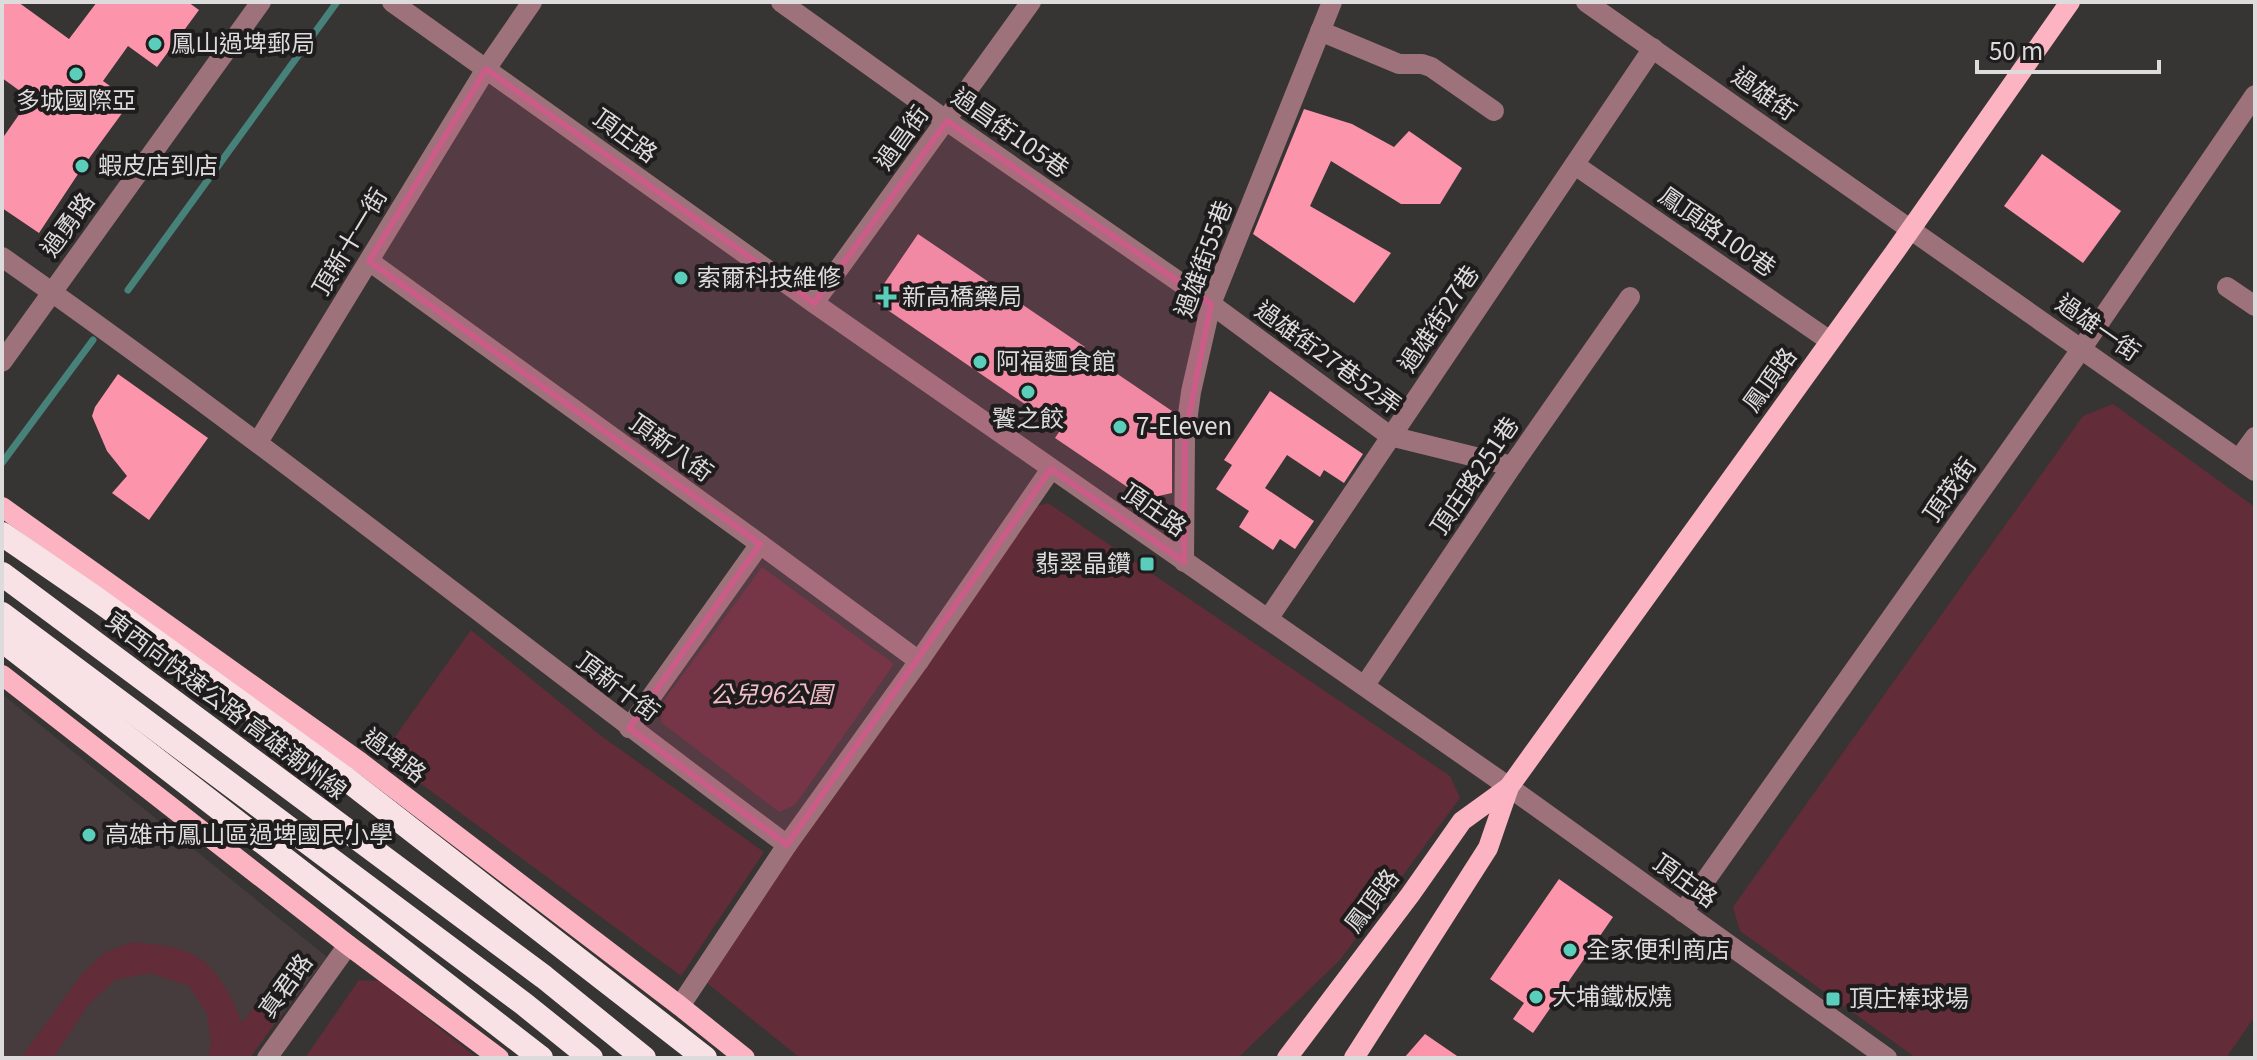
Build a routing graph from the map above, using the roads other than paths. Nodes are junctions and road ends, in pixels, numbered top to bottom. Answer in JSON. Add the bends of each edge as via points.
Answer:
{"nodes":[{"id":1,"x":261,"y":2,"type":"edge"},
{"id":2,"x":392,"y":2,"type":"edge"},
{"id":3,"x":532,"y":2,"type":"edge"},
{"id":4,"x":781,"y":2,"type":"edge"},
{"id":5,"x":1031,"y":2,"type":"edge"},
{"id":6,"x":1332,"y":2,"type":"edge"},
{"id":7,"x":1586,"y":2,"type":"edge"},
{"id":8,"x":2070,"y":2,"type":"edge"},
{"id":9,"x":1320,"y":31,"type":"junction"},
{"id":10,"x":1653,"y":48,"type":"junction"},
{"id":11,"x":486,"y":69,"type":"junction"},
{"id":12,"x":2255,"y":95,"type":"edge"},
{"id":13,"x":1494,"y":111,"type":"dead end"},
{"id":14,"x":947,"y":121,"type":"junction"},
{"id":15,"x":1575,"y":165,"type":"junction"},
{"id":16,"x":1912,"y":228,"type":"junction"},
{"id":17,"x":2,"y":257,"type":"edge"},
{"id":18,"x":369,"y":261,"type":"junction"},
{"id":19,"x":2227,"y":287,"type":"dead end"},
{"id":20,"x":52,"y":292,"type":"junction"},
{"id":21,"x":1630,"y":297,"type":"dead end"},
{"id":22,"x":814,"y":303,"type":"junction"},
{"id":23,"x":1211,"y":304,"type":"junction"},
{"id":24,"x":2255,"y":306,"type":"edge"},
{"id":25,"x":1830,"y":341,"type":"junction"},
{"id":26,"x":2082,"y":348,"type":"junction"},
{"id":27,"x":2,"y":362,"type":"edge"},
{"id":28,"x":1390,"y":436,"type":"junction"},
{"id":29,"x":2255,"y":437,"type":"edge"},
{"id":30,"x":258,"y":442,"type":"junction"},
{"id":31,"x":2247,"y":465,"type":"edge"},
{"id":32,"x":1512,"y":466,"type":"junction"},
{"id":33,"x":1051,"y":469,"type":"junction"},
{"id":34,"x":2,"y":507,"type":"edge"},
{"id":35,"x":2,"y":534,"type":"edge"},
{"id":36,"x":760,"y":544,"type":"junction"},
{"id":37,"x":1184,"y":562,"type":"junction"},
{"id":38,"x":2,"y":574,"type":"edge"},
{"id":39,"x":2,"y":614,"type":"edge"},
{"id":40,"x":1268,"y":619,"type":"junction"},
{"id":41,"x":2,"y":640,"type":"edge"},
{"id":42,"x":919,"y":661,"type":"junction"},
{"id":43,"x":2,"y":675,"type":"edge"},
{"id":44,"x":1365,"y":685,"type":"junction"},
{"id":45,"x":629,"y":728,"type":"junction"},
{"id":46,"x":1509,"y":787,"type":"junction"},
{"id":47,"x":787,"y":845,"type":"junction"},
{"id":48,"x":1683,"y":912,"type":"junction"},
{"id":49,"x":348,"y":945,"type":"junction"},
{"id":50,"x":680,"y":1006,"type":"junction"},
{"id":51,"x":267,"y":1058,"type":"edge"},
{"id":52,"x":499,"y":1058,"type":"edge"},
{"id":53,"x":541,"y":1058,"type":"edge"},
{"id":54,"x":591,"y":1058,"type":"edge"},
{"id":55,"x":644,"y":1058,"type":"edge"},
{"id":56,"x":705,"y":1058,"type":"edge"},
{"id":57,"x":745,"y":1058,"type":"edge"},
{"id":58,"x":1287,"y":1058,"type":"edge"},
{"id":59,"x":1354,"y":1058,"type":"edge"},
{"id":60,"x":1887,"y":1058,"type":"edge"}],
"edges":[{"from":1,"to":20,"type":"street","name":"過勇路"},
{"from":2,"to":11,"type":"street","name":"頂庄路"},
{"from":3,"to":11,"type":"street","name":"頂新十一街"},
{"from":4,"to":14,"type":"street","name":"過昌街105巷"},
{"from":5,"to":14,"type":"street","name":"過昌街"},
{"from":6,"to":9,"type":"street","name":"過雄街55巷"},
{"from":7,"to":10,"type":"street","name":"過雄街"},
{"from":8,"to":16,"type":"main road","name":"鳳頂路"},
{"from":9,"to":13,"type":"street","via":[[1399,64],[1431,67]]},
{"from":9,"to":23,"type":"street","name":"過雄街55巷"},
{"from":10,"to":15,"type":"street","name":"過雄街27巷"},
{"from":10,"to":16,"type":"street","name":"過雄街"},
{"from":11,"to":18,"type":"street","name":"頂新十一街"},
{"from":11,"to":22,"type":"street","name":"頂庄路"},
{"from":12,"to":26,"type":"street","name":"頂茂街"},
{"from":14,"to":22,"type":"street","name":"過昌街"},
{"from":14,"to":23,"type":"street","name":"過昌街105巷"},
{"from":15,"to":25,"type":"street","name":"鳳頂路100巷"},
{"from":15,"to":28,"type":"street","name":"過雄街27巷"},
{"from":16,"to":25,"type":"main road","name":"鳳頂路"},
{"from":16,"to":26,"type":"street","name":"過雄一街"},
{"from":17,"to":20,"type":"street","name":"頂新十街"},
{"from":18,"to":30,"type":"street","name":"頂新十一街"},
{"from":18,"to":36,"type":"street","name":"頂新八街"},
{"from":19,"to":24,"type":"street"},
{"from":20,"to":27,"type":"street","name":"過勇路"},
{"from":20,"to":30,"type":"street","name":"頂新十街"},
{"from":21,"to":32,"type":"street","name":"頂庄路251巷"},
{"from":22,"to":33,"type":"street","name":"頂庄路"},
{"from":23,"to":28,"type":"street","name":"過雄街27巷52弄"},
{"from":23,"to":37,"type":"street","name":"過雄街55巷","via":[[1185,437]]},
{"from":25,"to":46,"type":"main road","name":"鳳頂路"},
{"from":26,"to":31,"type":"street","name":"過雄一街"},
{"from":26,"to":48,"type":"street","name":"頂茂街"},
{"from":28,"to":32,"type":"street","name":"過雄街27巷52弄"},
{"from":28,"to":40,"type":"street","name":"過雄街27巷"},
{"from":29,"to":31,"type":"street"},
{"from":30,"to":45,"type":"street","name":"頂新十街"},
{"from":32,"to":44,"type":"street","name":"頂庄路251巷"},
{"from":33,"to":37,"type":"street","name":"頂庄路"},
{"from":33,"to":42,"type":"street"},
{"from":34,"to":50,"type":"main road","name":"過埤路","via":[[360,762]]},
{"from":35,"to":56,"type":"highway","via":[[345,778]]},
{"from":36,"to":42,"type":"street","name":"頂新八街"},
{"from":36,"to":45,"type":"street"},
{"from":37,"to":40,"type":"street","name":"頂庄路"},
{"from":38,"to":55,"type":"highway","name":"東西向快速公路 高雄潮州線","via":[[544,977]]},
{"from":39,"to":54,"type":"highway"},
{"from":40,"to":44,"type":"street","name":"頂庄路"},
{"from":41,"to":53,"type":"highway"},
{"from":42,"to":47,"type":"street"},
{"from":43,"to":49,"type":"main road"},
{"from":44,"to":46,"type":"street","name":"頂庄路"},
{"from":45,"to":47,"type":"street","name":"頂新十街"},
{"from":46,"to":48,"type":"street","name":"頂庄路"},
{"from":46,"to":58,"type":"main road","name":"鳳頂路","via":[[1462,821]]},
{"from":46,"to":59,"type":"main road","name":"鳳頂路","via":[[1488,848]]},
{"from":47,"to":50,"type":"street"},
{"from":48,"to":60,"type":"street","name":"頂庄路"},
{"from":49,"to":51,"type":"street","name":"真君路"},
{"from":49,"to":52,"type":"main road"},
{"from":50,"to":57,"type":"main road","name":"過埤路"}]}
